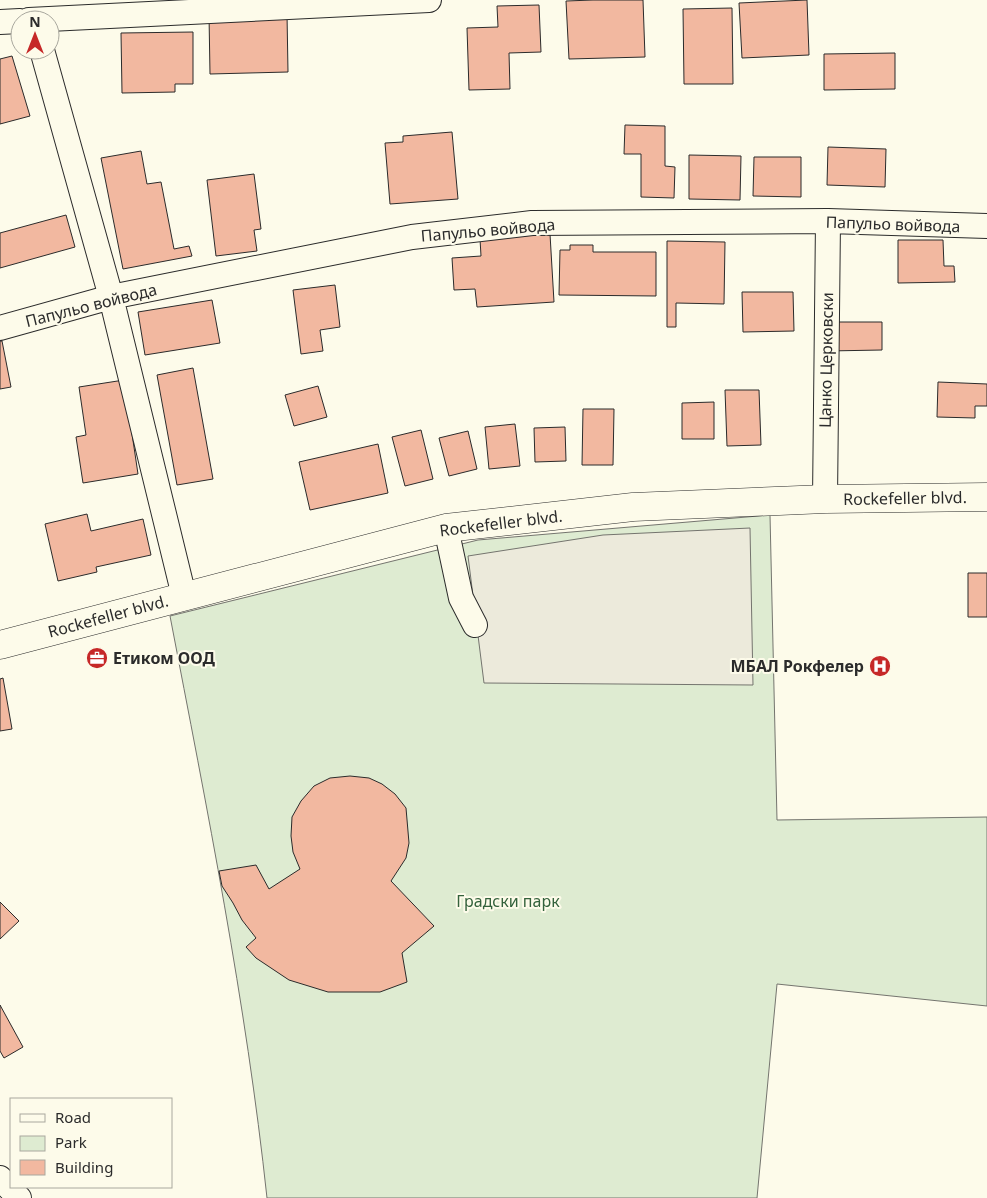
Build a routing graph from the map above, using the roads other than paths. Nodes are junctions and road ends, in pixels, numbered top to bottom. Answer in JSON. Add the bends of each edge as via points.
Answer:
{"nodes":[{"id":1,"x":429,"y":0,"type":"edge"},
{"id":2,"x":319,"y":2,"type":"edge"},
{"id":3,"x":60,"y":18,"type":"edge"},
{"id":4,"x":45,"y":60,"type":"edge"},
{"id":5,"x":828,"y":221,"type":"junction"},
{"id":6,"x":987,"y":226,"type":"edge"},
{"id":7,"x":111,"y":297,"type":"junction"},
{"id":8,"x":0,"y":328,"type":"edge"},
{"id":9,"x":987,"y":497,"type":"edge"},
{"id":10,"x":825,"y":499,"type":"junction"},
{"id":11,"x":446,"y":528,"type":"junction"},
{"id":12,"x":184,"y":596,"type":"junction"},
{"id":13,"x":475,"y":625,"type":"dead end"},
{"id":14,"x":0,"y":645,"type":"edge"},
{"id":15,"x":0,"y":1178,"type":"edge"},
{"id":16,"x":19,"y":1198,"type":"edge"}],
"edges":[{"from":1,"to":2,"type":"street"},
{"from":2,"to":3,"type":"street"},
{"from":4,"to":7,"type":"street"},
{"from":5,"to":6,"type":"street","name":"Папульо войвода"},
{"from":5,"to":7,"type":"street","name":"Папульо войвода","via":[[532,223],[412,237]]},
{"from":5,"to":10,"type":"street","name":"Цанко Церковски"},
{"from":7,"to":8,"type":"street","name":"Папульо войвода"},
{"from":7,"to":12,"type":"street"},
{"from":9,"to":10,"type":"main road","name":"Rockefeller blvd."},
{"from":10,"to":11,"type":"main road","name":"Rockefeller blvd.","via":[[633,507]]},
{"from":11,"to":12,"type":"main road","name":"Rockefeller blvd."},
{"from":11,"to":13,"type":"street","via":[[460,598]]},
{"from":12,"to":14,"type":"main road","name":"Rockefeller blvd."},
{"from":15,"to":16,"type":"street"}]}
